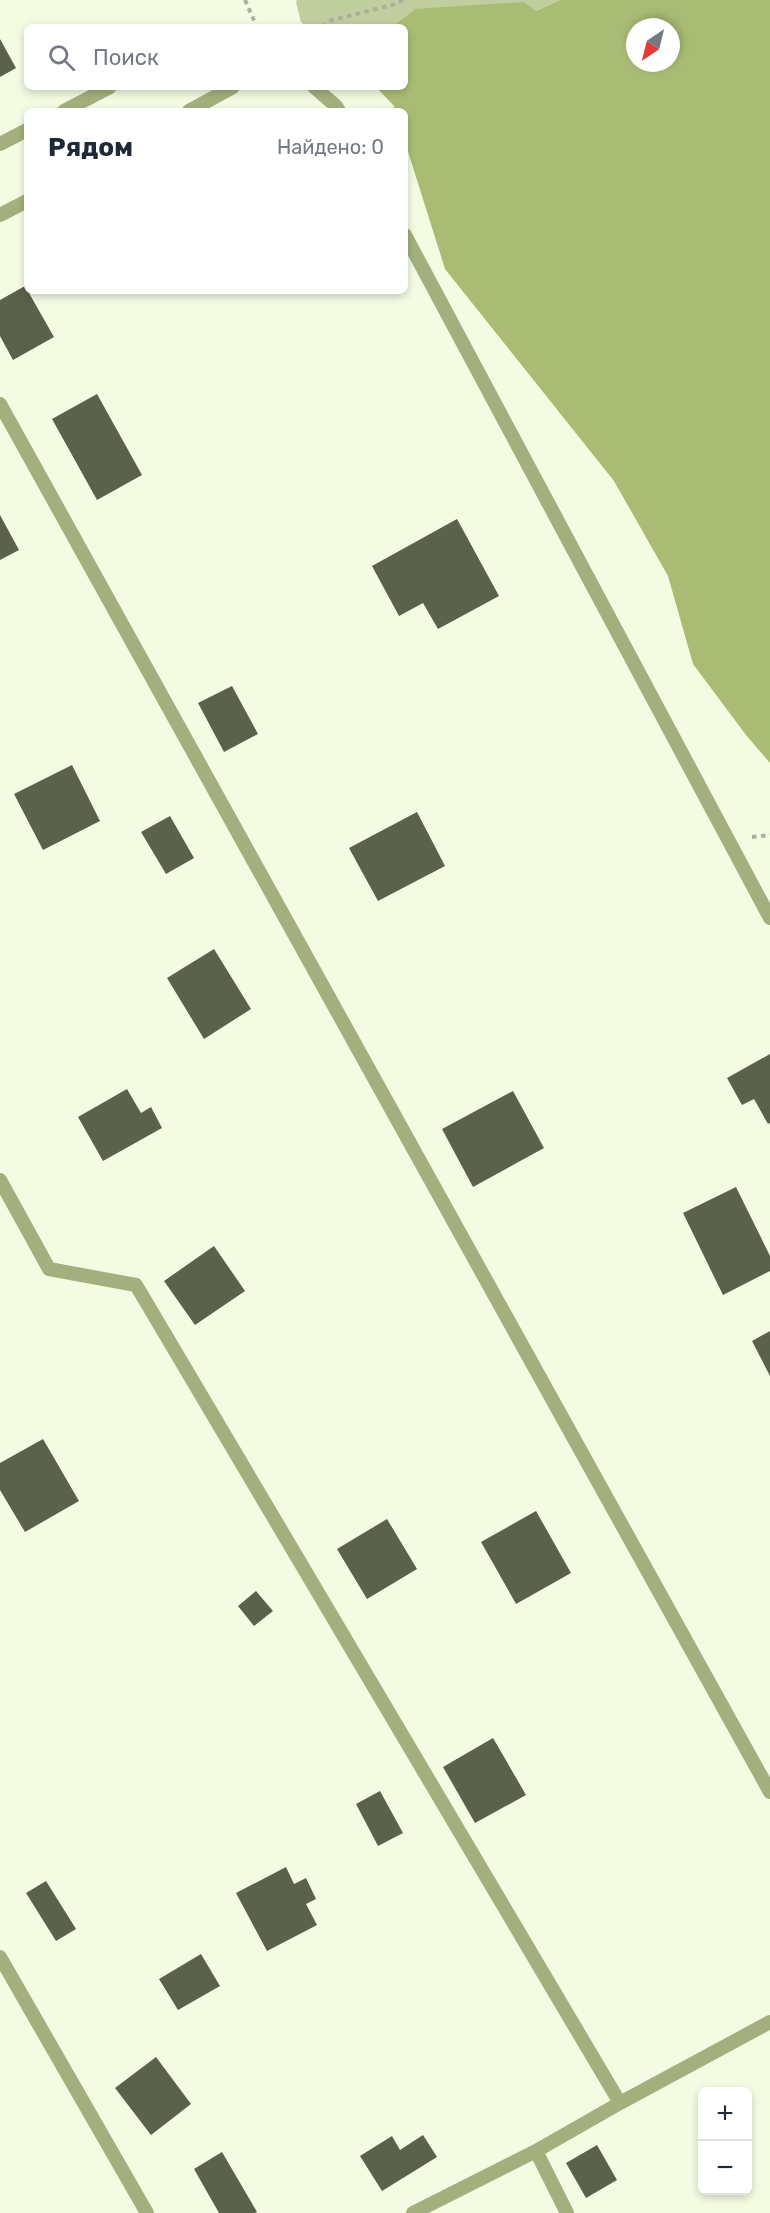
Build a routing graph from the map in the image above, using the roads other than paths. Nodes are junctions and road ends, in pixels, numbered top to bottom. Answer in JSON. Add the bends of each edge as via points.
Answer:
{"nodes":[{"id":1,"x":104,"y":90,"type":"edge"},
{"id":2,"x":228,"y":90,"type":"edge"},
{"id":3,"x":318,"y":90,"type":"edge"},
{"id":4,"x":70,"y":108,"type":"edge"},
{"id":5,"x":194,"y":108,"type":"edge"},
{"id":6,"x":338,"y":108,"type":"edge"},
{"id":7,"x":24,"y":132,"type":"edge"},
{"id":8,"x":0,"y":144,"type":"edge"},
{"id":9,"x":24,"y":203,"type":"edge"},
{"id":10,"x":0,"y":215,"type":"edge"},
{"id":11,"x":408,"y":241,"type":"edge"},
{"id":12,"x":0,"y":404,"type":"edge"},
{"id":13,"x":770,"y":918,"type":"edge"},
{"id":14,"x":0,"y":1180,"type":"edge"},
{"id":15,"x":770,"y":1792,"type":"edge"},
{"id":16,"x":0,"y":1957,"type":"edge"},
{"id":17,"x":770,"y":2022,"type":"edge"},
{"id":18,"x":620,"y":2103,"type":"junction"},
{"id":19,"x":536,"y":2151,"type":"junction"},
{"id":20,"x":147,"y":2213,"type":"edge"},
{"id":21,"x":413,"y":2213,"type":"edge"},
{"id":22,"x":567,"y":2213,"type":"edge"}],
"edges":[{"from":1,"to":4,"type":"lane"},
{"from":2,"to":5,"type":"lane"},
{"from":3,"to":6,"type":"lane"},
{"from":7,"to":8,"type":"lane"},
{"from":9,"to":10,"type":"lane"},
{"from":11,"to":13,"type":"lane"},
{"from":12,"to":15,"type":"lane"},
{"from":14,"to":18,"type":"lane","via":[[49,1269],[136,1285]]},
{"from":16,"to":20,"type":"lane"},
{"from":17,"to":18,"type":"lane"},
{"from":18,"to":19,"type":"lane"},
{"from":19,"to":21,"type":"lane"},
{"from":19,"to":22,"type":"lane"}]}
